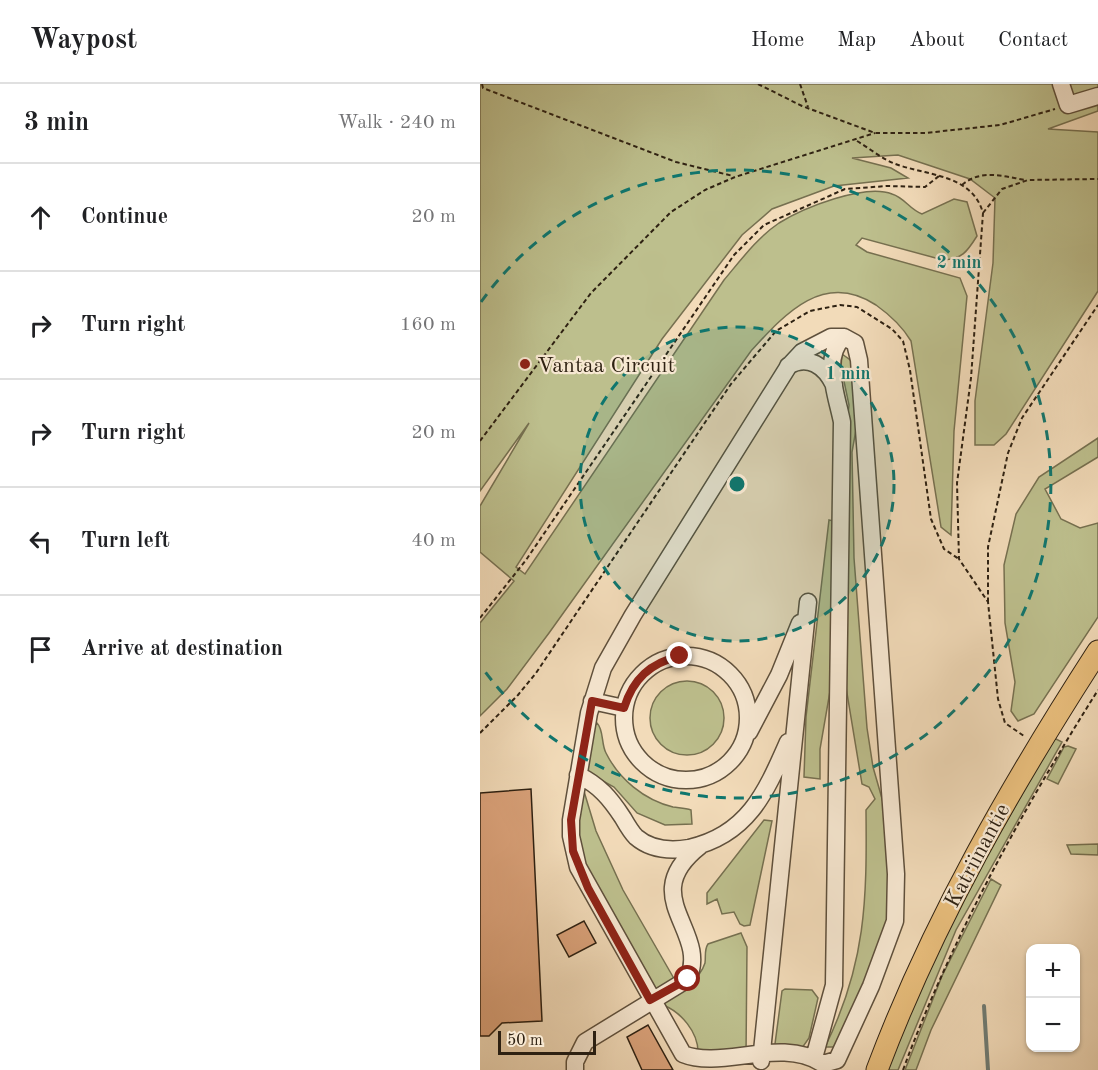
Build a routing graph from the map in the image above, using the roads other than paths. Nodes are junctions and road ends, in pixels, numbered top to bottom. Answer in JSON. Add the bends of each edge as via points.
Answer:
{"nodes":[{"id":1,"x":1061,"y":84,"type":"edge"},
{"id":2,"x":1098,"y":96,"type":"edge"},
{"id":3,"x":844,"y":337,"type":"junction"},
{"id":4,"x":788,"y":367,"type":"junction"},
{"id":5,"x":835,"y":388,"type":"junction"},
{"id":6,"x":1098,"y":651,"type":"edge"},
{"id":7,"x":592,"y":701,"type":"junction"},
{"id":8,"x":624,"y":708,"type":"junction"},
{"id":9,"x":795,"y":728,"type":"junction"},
{"id":10,"x":742,"y":744,"type":"junction"},
{"id":11,"x":584,"y":777,"type":"junction"},
{"id":12,"x":701,"y":845,"type":"junction"},
{"id":13,"x":650,"y":1000,"type":"junction"},
{"id":14,"x":814,"y":1058,"type":"junction"},
{"id":15,"x":761,"y":1061,"type":"junction"},
{"id":16,"x":575,"y":1070,"type":"edge"},
{"id":17,"x":877,"y":1070,"type":"edge"}],
"edges":[{"from":1,"to":2,"type":"lane","via":[[1068,105]]},
{"from":3,"to":4,"type":"lane","via":[[817,341]]},
{"from":3,"to":5,"type":"lane","via":[[835,344],[831,362]]},
{"from":3,"to":14,"type":"lane","via":[[855,343],[859,360],[896,874],[895,921],[841,1055],[823,1064]]},
{"from":4,"to":5,"type":"lane","via":[[797,361],[814,362],[828,374]]},
{"from":4,"to":7,"type":"lane","via":[[615,645]]},
{"from":5,"to":14,"type":"lane","via":[[842,422],[834,985]]},
{"from":6,"to":17,"type":"main road","name":"Katriinantie","via":[[1004,800],[946,913]]},
{"from":7,"to":8,"type":"lane"},
{"from":7,"to":11,"type":"lane"},
{"from":8,"to":10,"type":"lane","via":[[624,723],[633,751],[643,763],[668,777],[697,779],[711,775],[724,767]]},
{"from":8,"to":10,"type":"lane","via":[[633,686],[649,668],[680,656],[704,659],[725,670],[744,696],[748,712]]},
{"from":9,"to":10,"type":"lane","via":[[808,602],[779,675]]},
{"from":9,"to":12,"type":"lane","via":[[766,791],[750,814],[732,830]]},
{"from":9,"to":15,"type":"lane"},
{"from":11,"to":12,"type":"lane","via":[[612,800],[634,836],[643,843],[662,849]]},
{"from":11,"to":13,"type":"lane","via":[[571,836],[578,867]]},
{"from":12,"to":13,"type":"lane","via":[[684,858],[673,887],[693,969],[688,979]]},
{"from":13,"to":15,"type":"lane","via":[[692,1062],[715,1069]]},
{"from":13,"to":16,"type":"lane","via":[[585,1042],[574,1062]]},
{"from":14,"to":15,"type":"lane","via":[[795,1056]]}]}
